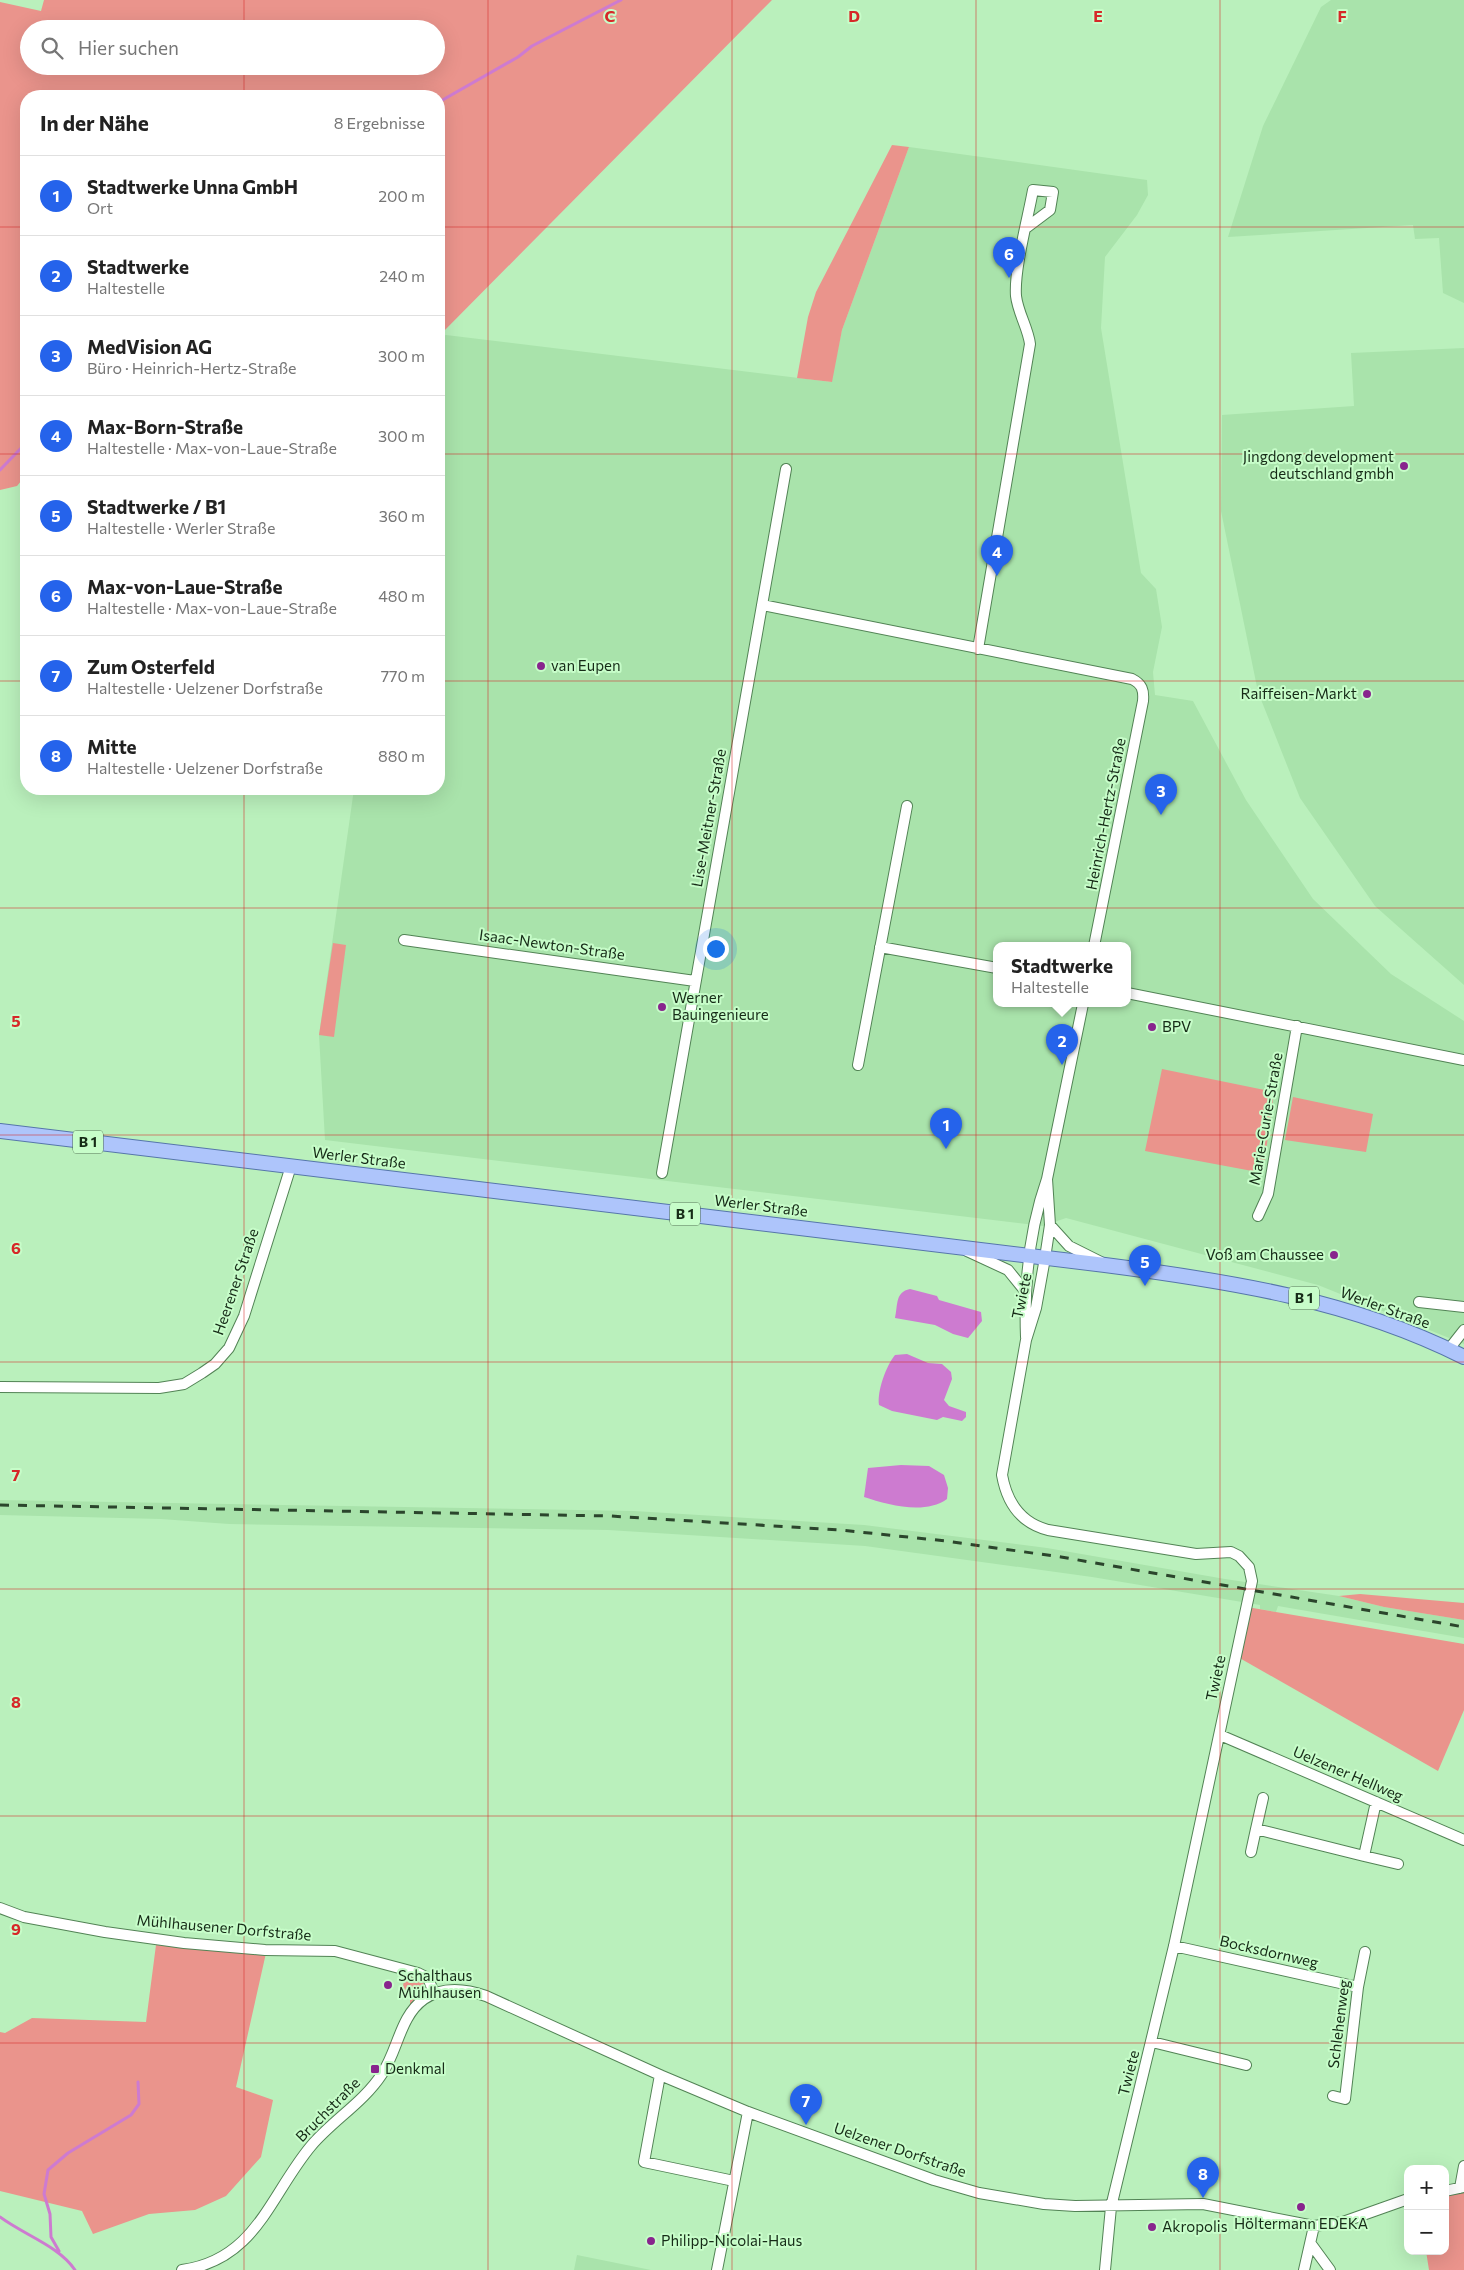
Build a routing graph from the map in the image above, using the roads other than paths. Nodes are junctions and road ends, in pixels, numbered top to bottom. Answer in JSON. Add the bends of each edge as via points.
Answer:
{"nodes":[{"id":1,"x":1026,"y":228,"type":"dead end"},
{"id":2,"x":786,"y":469,"type":"dead end"},
{"id":3,"x":762,"y":606,"type":"junction"},
{"id":4,"x":978,"y":649,"type":"junction"},
{"id":5,"x":907,"y":806,"type":"dead end"},
{"id":6,"x":404,"y":940,"type":"dead end"},
{"id":7,"x":1095,"y":942,"type":"edge"},
{"id":8,"x":880,"y":947,"type":"junction"},
{"id":9,"x":993,"y":967,"type":"edge"},
{"id":10,"x":695,"y":981,"type":"junction"},
{"id":11,"x":1131,"y":994,"type":"edge"},
{"id":12,"x":1082,"y":1007,"type":"edge"},
{"id":13,"x":1297,"y":1026,"type":"junction"},
{"id":14,"x":1464,"y":1060,"type":"edge"},
{"id":15,"x":858,"y":1065,"type":"dead end"},
{"id":16,"x":0,"y":1131,"type":"edge"},
{"id":17,"x":291,"y":1166,"type":"junction"},
{"id":18,"x":662,"y":1173,"type":"dead end"},
{"id":19,"x":1047,"y":1179,"type":"junction"},
{"id":20,"x":1258,"y":1216,"type":"dead end"},
{"id":21,"x":1050,"y":1225,"type":"junction"},
{"id":22,"x":961,"y":1248,"type":"junction"},
{"id":23,"x":1028,"y":1256,"type":"junction"},
{"id":24,"x":1045,"y":1258,"type":"junction"},
{"id":25,"x":1105,"y":1264,"type":"junction"},
{"id":26,"x":1025,"y":1291,"type":"junction"},
{"id":27,"x":1419,"y":1302,"type":"dead end"},
{"id":28,"x":1464,"y":1307,"type":"edge"},
{"id":29,"x":1464,"y":1330,"type":"edge"},
{"id":30,"x":1026,"y":1340,"type":"junction"},
{"id":31,"x":1449,"y":1349,"type":"junction"},
{"id":32,"x":1464,"y":1357,"type":"edge"},
{"id":33,"x":0,"y":1387,"type":"edge"},
{"id":34,"x":1220,"y":1735,"type":"junction"},
{"id":35,"x":1263,"y":1798,"type":"dead end"},
{"id":36,"x":1376,"y":1802,"type":"junction"},
{"id":37,"x":1256,"y":1829,"type":"junction"},
{"id":38,"x":1464,"y":1840,"type":"edge"},
{"id":39,"x":1251,"y":1852,"type":"dead end"},
{"id":40,"x":1364,"y":1856,"type":"junction"},
{"id":41,"x":1398,"y":1864,"type":"dead end"},
{"id":42,"x":0,"y":1908,"type":"edge"},
{"id":43,"x":1174,"y":1946,"type":"junction"},
{"id":44,"x":1365,"y":1952,"type":"dead end"},
{"id":45,"x":1358,"y":1987,"type":"junction"},
{"id":46,"x":434,"y":1993,"type":"junction"},
{"id":47,"x":1152,"y":2042,"type":"junction"},
{"id":48,"x":1246,"y":2065,"type":"dead end"},
{"id":49,"x":660,"y":2075,"type":"junction"},
{"id":50,"x":1333,"y":2096,"type":"dead end"},
{"id":51,"x":748,"y":2112,"type":"junction"},
{"id":52,"x":1464,"y":2166,"type":"edge"},
{"id":53,"x":734,"y":2181,"type":"junction"},
{"id":54,"x":1462,"y":2188,"type":"edge"},
{"id":55,"x":1449,"y":2190,"type":"edge"},
{"id":56,"x":1404,"y":2200,"type":"edge"},
{"id":57,"x":1111,"y":2207,"type":"junction"},
{"id":58,"x":1314,"y":2226,"type":"junction"},
{"id":59,"x":1311,"y":2244,"type":"junction"},
{"id":60,"x":182,"y":2270,"type":"edge"},
{"id":61,"x":717,"y":2270,"type":"edge"},
{"id":62,"x":1105,"y":2270,"type":"edge"},
{"id":63,"x":1304,"y":2270,"type":"edge"},
{"id":64,"x":1330,"y":2270,"type":"edge"}],
"edges":[{"from":1,"to":4,"type":"street","via":[[1016,299],[1030,344]]},
{"from":2,"to":3,"type":"street","name":"Lise-Meitner-Straße"},
{"from":3,"to":4,"type":"street"},
{"from":3,"to":10,"type":"street","name":"Lise-Meitner-Straße"},
{"from":4,"to":7,"type":"street","name":"Heinrich-Hertz-Straße","via":[[1132,679],[1142,688],[1144,701]]},
{"from":5,"to":8,"type":"street"},
{"from":6,"to":10,"type":"street","name":"Isaac-Newton-Straße"},
{"from":8,"to":9,"type":"street"},
{"from":8,"to":15,"type":"street"},
{"from":10,"to":18,"type":"street","name":"Lise-Meitner-Straße"},
{"from":11,"to":13,"type":"street"},
{"from":12,"to":19,"type":"street"},
{"from":13,"to":14,"type":"street"},
{"from":13,"to":20,"type":"street","name":"Marie-Curie-Straße","via":[[1268,1194]]},
{"from":16,"to":17,"type":"main road","name":"Werler Straße","number":"B 1"},
{"from":17,"to":22,"type":"main road","name":"Werler Straße","number":"B 1"},
{"from":17,"to":33,"type":"street","name":"Heerener Straße","via":[[244,1316],[229,1348],[215,1364],[184,1384],[159,1388]]},
{"from":19,"to":21,"type":"street"},
{"from":19,"to":23,"type":"street"},
{"from":21,"to":24,"type":"street"},
{"from":21,"to":25,"type":"street","via":[[1068,1246]]},
{"from":22,"to":23,"type":"main road","name":"Werler Straße","number":"B 1"},
{"from":22,"to":26,"type":"street","via":[[1008,1270]]},
{"from":23,"to":24,"type":"main road","name":"Werler Straße","number":"B 1"},
{"from":23,"to":26,"type":"street","name":"Twiete"},
{"from":24,"to":25,"type":"main road","name":"Werler Straße","number":"B 1"},
{"from":24,"to":30,"type":"street","name":"Twiete","via":[[1032,1326]]},
{"from":25,"to":31,"type":"main road","name":"Werler Straße","number":"B 1","via":[[1229,1282],[1301,1297]]},
{"from":26,"to":30,"type":"street","name":"Twiete"},
{"from":27,"to":28,"type":"street","name":"Werler Straße"},
{"from":29,"to":31,"type":"street"},
{"from":30,"to":34,"type":"street","name":"Twiete","via":[[1002,1475],[1016,1511],[1036,1527],[1048,1530],[1196,1554],[1231,1552],[1249,1567],[1252,1582]]},
{"from":31,"to":32,"type":"main road","name":"Werler Straße","number":"B 1"},
{"from":34,"to":36,"type":"street","name":"Uelzener Hellweg"},
{"from":34,"to":43,"type":"street","name":"Twiete"},
{"from":35,"to":37,"type":"street"},
{"from":36,"to":38,"type":"street","name":"Uelzener Hellweg"},
{"from":36,"to":40,"type":"street"},
{"from":37,"to":39,"type":"street"},
{"from":37,"to":40,"type":"street"},
{"from":40,"to":41,"type":"street"},
{"from":42,"to":46,"type":"street","name":"Mühlhausener Dorfstraße","via":[[24,1917],[96,1931],[184,1943],[265,1950],[335,1951],[418,1973],[428,1978]]},
{"from":43,"to":45,"type":"street","name":"Bocksdornweg"},
{"from":43,"to":47,"type":"street","name":"Twiete"},
{"from":44,"to":45,"type":"street","name":"Schlehenweg"},
{"from":45,"to":50,"type":"street","name":"Schlehenweg","via":[[1350,2100]]},
{"from":46,"to":49,"type":"street","name":"Uelzener Dorfstraße","via":[[473,1991]]},
{"from":46,"to":60,"type":"street","name":"Bruchstraße","via":[[411,2012],[386,2068],[368,2093],[312,2144],[248,2237],[220,2259],[206,2266]]},
{"from":47,"to":48,"type":"street"},
{"from":47,"to":57,"type":"street","name":"Twiete"},
{"from":49,"to":51,"type":"street","name":"Uelzener Dorfstraße"},
{"from":49,"to":53,"type":"street","via":[[644,2162]]},
{"from":51,"to":53,"type":"street"},
{"from":51,"to":57,"type":"street","name":"Uelzener Dorfstraße","via":[[934,2180],[979,2192],[1044,2204]]},
{"from":52,"to":54,"type":"street"},
{"from":53,"to":61,"type":"street"},
{"from":54,"to":55,"type":"street"},
{"from":56,"to":58,"type":"street","name":"Uelzener Dorfstraße","via":[[1342,2222]]},
{"from":57,"to":58,"type":"street","name":"Uelzener Dorfstraße","via":[[1203,2204]]},
{"from":57,"to":62,"type":"street","name":"Twiete"},
{"from":58,"to":59,"type":"street"},
{"from":59,"to":63,"type":"street"},
{"from":59,"to":64,"type":"street"}]}
